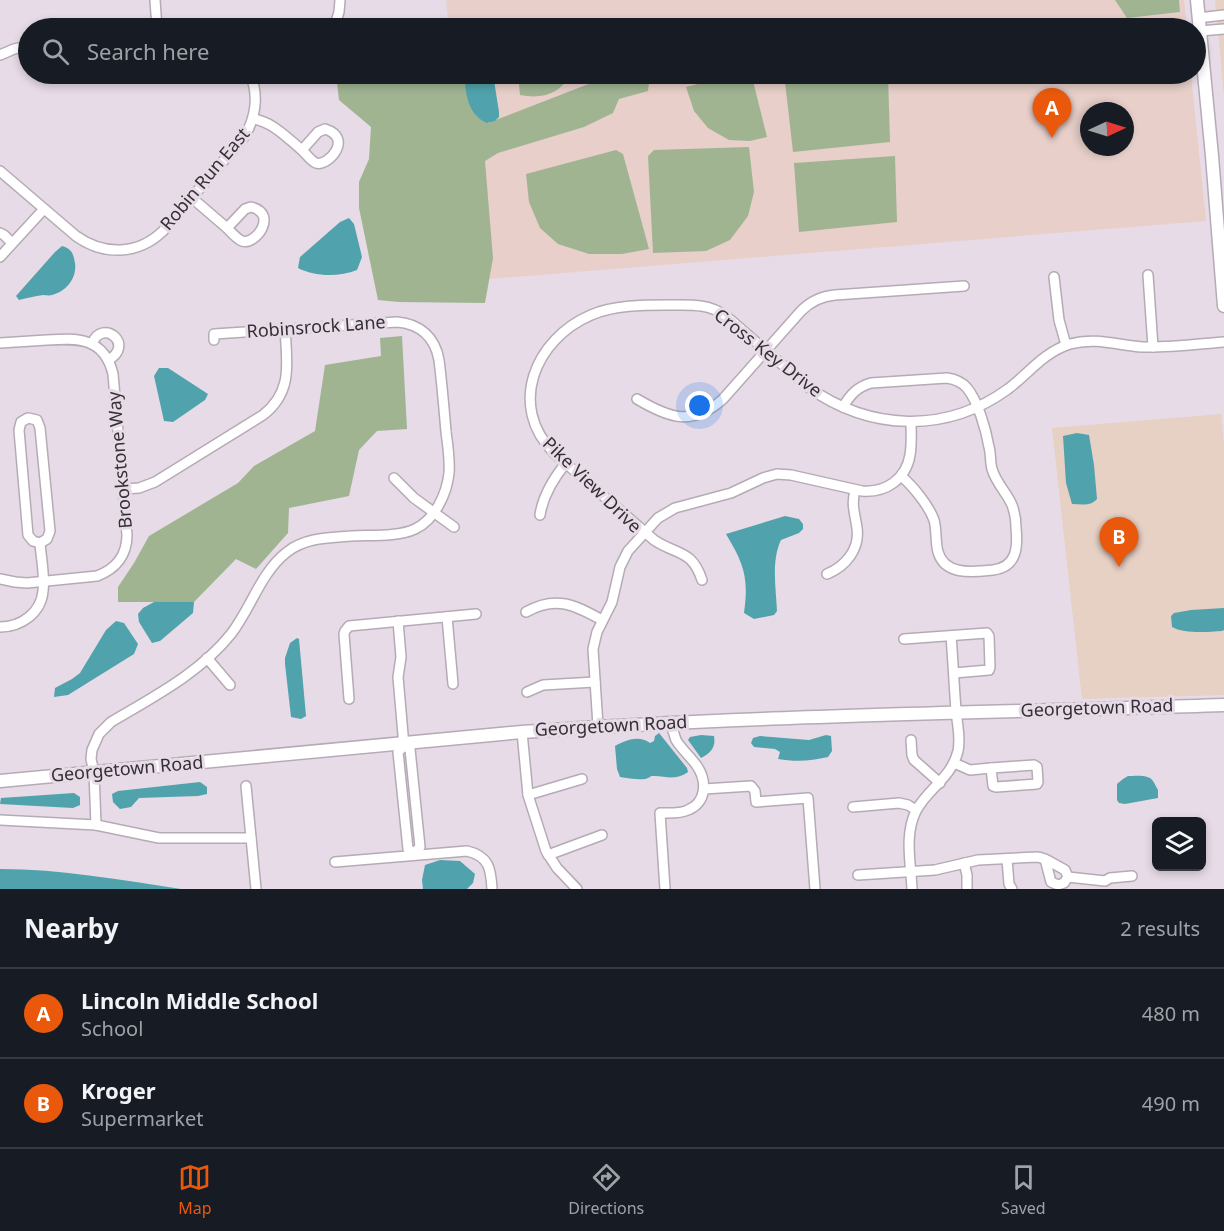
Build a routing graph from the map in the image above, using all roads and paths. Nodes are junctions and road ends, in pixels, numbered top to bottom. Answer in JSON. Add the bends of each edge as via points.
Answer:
{"nodes":[{"id":1,"x":155,"y":0,"type":"edge"},
{"id":2,"x":340,"y":0,"type":"edge"},
{"id":3,"x":1197,"y":0,"type":"edge"},
{"id":4,"x":1224,"y":15,"type":"edge"},
{"id":5,"x":156,"y":18,"type":"edge"},
{"id":6,"x":337,"y":18,"type":"edge"},
{"id":7,"x":1198,"y":18,"type":"edge"},
{"id":8,"x":1206,"y":21,"type":"edge"},
{"id":9,"x":1206,"y":25,"type":"edge"},
{"id":10,"x":1224,"y":29,"type":"edge"},
{"id":11,"x":18,"y":48,"type":"edge"},
{"id":12,"x":0,"y":55,"type":"edge"},
{"id":13,"x":253,"y":84,"type":"edge"},
{"id":14,"x":1205,"y":84,"type":"edge"},
{"id":15,"x":253,"y":119,"type":"junction"},
{"id":16,"x":302,"y":150,"type":"dead end"},
{"id":17,"x":0,"y":171,"type":"edge"},
{"id":18,"x":192,"y":198,"type":"junction"},
{"id":19,"x":44,"y":208,"type":"junction"},
{"id":20,"x":227,"y":228,"type":"dead end"},
{"id":21,"x":0,"y":233,"type":"edge"},
{"id":22,"x":12,"y":243,"type":"junction"},
{"id":23,"x":0,"y":257,"type":"edge"},
{"id":24,"x":1148,"y":275,"type":"dead end"},
{"id":25,"x":1054,"y":277,"type":"dead end"},
{"id":26,"x":964,"y":286,"type":"dead end"},
{"id":27,"x":1224,"y":306,"type":"edge"},
{"id":28,"x":285,"y":329,"type":"junction"},
{"id":29,"x":214,"y":340,"type":"dead end"},
{"id":30,"x":1224,"y":342,"type":"edge"},
{"id":31,"x":0,"y":343,"type":"edge"},
{"id":32,"x":92,"y":344,"type":"junction"},
{"id":33,"x":1066,"y":345,"type":"junction"},
{"id":34,"x":1152,"y":347,"type":"junction"},
{"id":35,"x":766,"y":350,"type":"junction"},
{"id":36,"x":108,"y":360,"type":"junction"},
{"id":37,"x":533,"y":378,"type":"joint"},
{"id":38,"x":637,"y":399,"type":"dead end"},
{"id":39,"x":977,"y":406,"type":"junction"},
{"id":40,"x":843,"y":407,"type":"junction"},
{"id":41,"x":911,"y":422,"type":"junction"},
{"id":42,"x":566,"y":463,"type":"junction"},
{"id":43,"x":901,"y":476,"type":"junction"},
{"id":44,"x":394,"y":477,"type":"dead end"},
{"id":45,"x":124,"y":489,"type":"junction"},
{"id":46,"x":855,"y":490,"type":"junction"},
{"id":47,"x":433,"y":513,"type":"junction"},
{"id":48,"x":540,"y":515,"type":"dead end"},
{"id":49,"x":454,"y":527,"type":"dead end"},
{"id":50,"x":645,"y":533,"type":"junction"},
{"id":51,"x":40,"y":543,"type":"junction"},
{"id":52,"x":827,"y":574,"type":"dead end"},
{"id":53,"x":0,"y":579,"type":"edge"},
{"id":54,"x":702,"y":580,"type":"dead end"},
{"id":55,"x":43,"y":582,"type":"junction"},
{"id":56,"x":526,"y":612,"type":"dead end"},
{"id":57,"x":476,"y":614,"type":"dead end"},
{"id":58,"x":447,"y":617,"type":"junction"},
{"id":59,"x":602,"y":620,"type":"junction"},
{"id":60,"x":398,"y":621,"type":"junction"},
{"id":61,"x":0,"y":627,"type":"edge"},
{"id":62,"x":951,"y":636,"type":"junction"},
{"id":63,"x":904,"y":639,"type":"dead end"},
{"id":64,"x":207,"y":658,"type":"junction"},
{"id":65,"x":954,"y":673,"type":"junction"},
{"id":66,"x":595,"y":682,"type":"junction"},
{"id":67,"x":453,"y":684,"type":"dead end"},
{"id":68,"x":230,"y":685,"type":"dead end"},
{"id":69,"x":527,"y":692,"type":"dead end"},
{"id":70,"x":349,"y":699,"type":"dead end"},
{"id":71,"x":1224,"y":705,"type":"edge"},
{"id":72,"x":956,"y":713,"type":"junction"},
{"id":73,"x":670,"y":722,"type":"junction"},
{"id":74,"x":598,"y":726,"type":"junction"},
{"id":75,"x":522,"y":732,"type":"junction"},
{"id":76,"x":911,"y":740,"type":"dead end"},
{"id":77,"x":404,"y":744,"type":"junction"},
{"id":78,"x":954,"y":763,"type":"junction"},
{"id":79,"x":991,"y":768,"type":"junction"},
{"id":80,"x":94,"y":772,"type":"junction"},
{"id":81,"x":582,"y":779,"type":"dead end"},
{"id":82,"x":0,"y":780,"type":"edge"},
{"id":83,"x":940,"y":783,"type":"junction"},
{"id":84,"x":246,"y":786,"type":"dead end"},
{"id":85,"x":704,"y":789,"type":"junction"},
{"id":86,"x":528,"y":795,"type":"junction"},
{"id":87,"x":853,"y":807,"type":"dead end"},
{"id":88,"x":916,"y":810,"type":"junction"},
{"id":89,"x":0,"y":820,"type":"edge"},
{"id":90,"x":96,"y":825,"type":"junction"},
{"id":91,"x":602,"y":835,"type":"dead end"},
{"id":92,"x":251,"y":838,"type":"junction"},
{"id":93,"x":414,"y":854,"type":"junction"},
{"id":94,"x":548,"y":855,"type":"junction"},
{"id":95,"x":1007,"y":859,"type":"junction"},
{"id":96,"x":1045,"y":859,"type":"junction"},
{"id":97,"x":335,"y":862,"type":"dead end"},
{"id":98,"x":964,"y":863,"type":"junction"},
{"id":99,"x":911,"y":871,"type":"junction"},
{"id":100,"x":858,"y":875,"type":"dead end"},
{"id":101,"x":1132,"y":876,"type":"dead end"},
{"id":102,"x":1068,"y":877,"type":"junction"},
{"id":103,"x":1103,"y":885,"type":"edge"},
{"id":104,"x":1009,"y":887,"type":"edge"},
{"id":105,"x":1061,"y":887,"type":"edge"},
{"id":106,"x":256,"y":889,"type":"edge"},
{"id":107,"x":492,"y":889,"type":"edge"},
{"id":108,"x":577,"y":889,"type":"edge"},
{"id":109,"x":665,"y":889,"type":"edge"},
{"id":110,"x":815,"y":889,"type":"edge"},
{"id":111,"x":912,"y":889,"type":"edge"},
{"id":112,"x":966,"y":889,"type":"edge"}],
"edges":[{"from":1,"to":5,"type":"street"},
{"from":2,"to":6,"type":"street"},
{"from":3,"to":7,"type":"main road"},
{"from":4,"to":8,"type":"street"},
{"from":9,"to":10,"type":"street"},
{"from":11,"to":12,"type":"street"},
{"from":13,"to":15,"type":"street","name":"Robin Run East"},
{"from":14,"to":27,"type":"main road"},
{"from":15,"to":16,"type":"street","via":[[272,125]]},
{"from":15,"to":18,"type":"street","name":"Robin Run East","via":[[241,142]]},
{"from":17,"to":19,"type":"street","name":"Robin Run East"},
{"from":18,"to":19,"type":"street","name":"Robin Run East","via":[[153,240],[120,250],[88,244]]},
{"from":18,"to":20,"type":"street"},
{"from":19,"to":22,"type":"street"},
{"from":21,"to":22,"type":"street"},
{"from":22,"to":23,"type":"street"},
{"from":24,"to":34,"type":"street"},
{"from":25,"to":33,"type":"street"},
{"from":26,"to":35,"type":"street","via":[[824,297],[803,308]]},
{"from":28,"to":29,"type":"street","name":"Robinsrock Lane","via":[[214,333]]},
{"from":28,"to":45,"type":"street","via":[[286,380],[272,408],[155,482]]},
{"from":28,"to":47,"type":"street","name":"Robinsrock Lane","via":[[400,322],[424,331],[435,345],[439,360],[450,468],[445,491]]},
{"from":30,"to":34,"type":"street","name":"Cross Key Drive"},
{"from":31,"to":32,"type":"street","via":[[71,339]]},
{"from":32,"to":36,"type":"street","name":"Brookstone Way"},
{"from":32,"to":36,"type":"street","name":"Brookstone Way","via":[[101,333],[113,335],[119,348]]},
{"from":33,"to":34,"type":"street","name":"Cross Key Drive","via":[[1100,340]]},
{"from":33,"to":39,"type":"street","name":"Cross Key Drive","via":[[1041,358],[1016,383]]},
{"from":35,"to":37,"type":"street","name":"Cross Key Drive","via":[[708,307],[696,304],[616,308],[589,316],[565,331],[546,351]]},
{"from":35,"to":38,"type":"street","via":[[723,399],[705,412],[672,416]]},
{"from":35,"to":40,"type":"street","name":"Cross Key Drive","via":[[808,387]]},
{"from":36,"to":45,"type":"street","name":"Brookstone Way","via":[[113,374]]},
{"from":37,"to":42,"type":"street","name":"Pike View Drive","via":[[529,398],[536,428],[544,443]]},
{"from":39,"to":40,"type":"street","via":[[965,386],[947,378],[865,385],[852,393]]},
{"from":39,"to":41,"type":"street","name":"Cross Key Drive","via":[[944,418]]},
{"from":39,"to":43,"type":"street","via":[[994,473],[1014,513],[1018,542],[1014,556],[1004,566],[980,571],[958,571],[948,566],[938,552],[933,518]]},
{"from":40,"to":41,"type":"street","name":"Cross Key Drive","via":[[879,419]]},
{"from":41,"to":43,"type":"street","via":[[910,455]]},
{"from":42,"to":48,"type":"street","via":[[550,485]]},
{"from":42,"to":50,"type":"street","name":"Pike View Drive"},
{"from":43,"to":46,"type":"street","via":[[882,489]]},
{"from":44,"to":47,"type":"street"},
{"from":45,"to":55,"type":"street","name":"Brookstone Way","via":[[127,541],[120,560],[97,576]]},
{"from":46,"to":50,"type":"street","via":[[791,475],[771,475],[732,493],[670,510]]},
{"from":46,"to":52,"type":"street","via":[[855,547],[846,562]]},
{"from":47,"to":49,"type":"street"},
{"from":47,"to":64,"type":"street","via":[[408,532],[318,539],[291,549],[274,564],[232,632]]},
{"from":50,"to":54,"type":"street","via":[[689,558]]},
{"from":50,"to":59,"type":"street","name":"Pike View Drive","via":[[628,551],[620,567],[612,602]]},
{"from":51,"to":51,"type":"street","via":[[50,531],[40,428],[37,420],[28,418],[18,430],[28,534]]},
{"from":51,"to":55,"type":"street"},
{"from":53,"to":55,"type":"street"},
{"from":55,"to":61,"type":"street","via":[[41,599],[33,614],[19,624]]},
{"from":56,"to":59,"type":"street","via":[[547,603],[563,603]]},
{"from":57,"to":58,"type":"street"},
{"from":58,"to":60,"type":"street"},
{"from":58,"to":67,"type":"street"},
{"from":59,"to":66,"type":"street","name":"Pike View Drive","via":[[594,649]]},
{"from":60,"to":70,"type":"street","via":[[346,629]]},
{"from":60,"to":77,"type":"street"},
{"from":62,"to":63,"type":"street"},
{"from":62,"to":65,"type":"street"},
{"from":62,"to":65,"type":"street","via":[[988,636],[989,670]]},
{"from":64,"to":68,"type":"street"},
{"from":64,"to":80,"type":"street","via":[[176,683],[102,730],[92,750]]},
{"from":65,"to":72,"type":"street"},
{"from":66,"to":69,"type":"street","via":[[543,685]]},
{"from":66,"to":74,"type":"street","name":"Pike View Drive"},
{"from":71,"to":72,"type":"main road","name":"Georgetown Road"},
{"from":72,"to":73,"type":"main road","name":"Georgetown Road"},
{"from":72,"to":78,"type":"street","via":[[960,736]]},
{"from":73,"to":74,"type":"main road","name":"Georgetown Road"},
{"from":73,"to":85,"type":"street","via":[[677,742],[702,774]]},
{"from":74,"to":75,"type":"main road","name":"Georgetown Road"},
{"from":75,"to":77,"type":"main road","name":"Georgetown Road"},
{"from":75,"to":86,"type":"street"},
{"from":76,"to":83,"type":"street","via":[[915,760]]},
{"from":77,"to":80,"type":"main road","name":"Georgetown Road"},
{"from":77,"to":93,"type":"street","via":[[410,749],[418,823],[420,847]]},
{"from":78,"to":79,"type":"street","via":[[970,770]]},
{"from":78,"to":83,"type":"street"},
{"from":79,"to":79,"type":"street","via":[[1035,765],[1038,784],[994,787]]},
{"from":80,"to":82,"type":"main road","name":"Georgetown Road"},
{"from":80,"to":90,"type":"street"},
{"from":81,"to":86,"type":"street"},
{"from":83,"to":88,"type":"street"},
{"from":84,"to":92,"type":"street"},
{"from":85,"to":109,"type":"street","via":[[693,808],[660,813]]},
{"from":85,"to":110,"type":"street","via":[[751,786],[756,802],[808,798]]},
{"from":86,"to":94,"type":"street"},
{"from":87,"to":88,"type":"street","via":[[899,803]]},
{"from":88,"to":99,"type":"street","via":[[909,833]]},
{"from":89,"to":90,"type":"street"},
{"from":90,"to":92,"type":"street","via":[[159,838]]},
{"from":91,"to":94,"type":"street"},
{"from":92,"to":106,"type":"street"},
{"from":93,"to":97,"type":"street"},
{"from":93,"to":107,"type":"street","via":[[464,850],[475,853],[489,867]]},
{"from":94,"to":108,"type":"street"},
{"from":95,"to":96,"type":"street"},
{"from":95,"to":98,"type":"street"},
{"from":95,"to":104,"type":"street"},
{"from":96,"to":102,"type":"street","via":[[1065,870]]},
{"from":96,"to":105,"type":"street","via":[[1051,882]]},
{"from":98,"to":99,"type":"street"},
{"from":98,"to":112,"type":"street"},
{"from":99,"to":100,"type":"street"},
{"from":99,"to":111,"type":"street"},
{"from":101,"to":103,"type":"street","via":[[1110,878]]},
{"from":102,"to":103,"type":"street"},
{"from":102,"to":105,"type":"street"}]}
